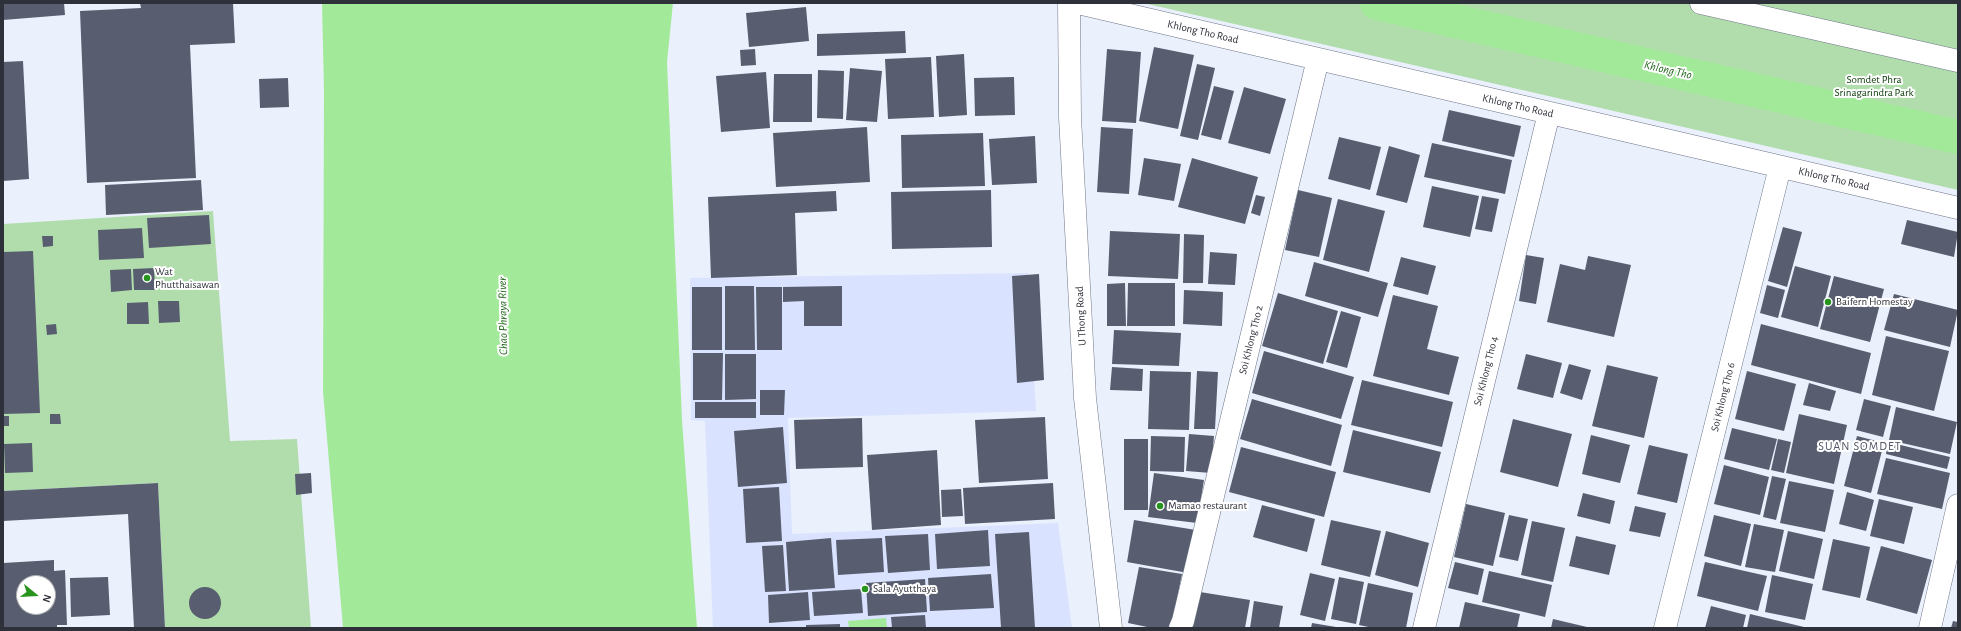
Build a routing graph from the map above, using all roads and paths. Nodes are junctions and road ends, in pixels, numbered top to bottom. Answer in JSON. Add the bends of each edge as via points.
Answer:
{"nodes":[{"id":1,"x":1069,"y":3,"type":"edge"},
{"id":2,"x":1078,"y":3,"type":"edge"},
{"id":3,"x":1702,"y":3,"type":"edge"},
{"id":4,"x":1318,"y":59,"type":"junction"},
{"id":5,"x":1958,"y":61,"type":"edge"},
{"id":6,"x":1549,"y":113,"type":"junction"},
{"id":7,"x":1780,"y":167,"type":"junction"},
{"id":8,"x":1958,"y":208,"type":"edge"},
{"id":9,"x":1958,"y":505,"type":"edge"},
{"id":10,"x":1181,"y":625,"type":"edge"},
{"id":11,"x":1111,"y":628,"type":"edge"},
{"id":12,"x":1424,"y":628,"type":"edge"},
{"id":13,"x":1666,"y":628,"type":"edge"},
{"id":14,"x":1930,"y":628,"type":"edge"}],
"edges":[{"from":1,"to":11,"type":"street","name":"U Thong Road","via":[[1070,117],[1085,398]]},
{"from":2,"to":4,"type":"street","name":"Khlong Tho Road"},
{"from":3,"to":5,"type":"street"},
{"from":4,"to":6,"type":"street","name":"Khlong Tho Road"},
{"from":4,"to":10,"type":"street","name":"Soi Khlong Tho 2"},
{"from":6,"to":7,"type":"street","name":"Khlong Tho Road"},
{"from":6,"to":12,"type":"street","name":"Soi Khlong Tho 4"},
{"from":7,"to":8,"type":"street","name":"Khlong Tho Road"},
{"from":7,"to":13,"type":"street","name":"Soi Khlong Tho 6"},
{"from":9,"to":14,"type":"street"}]}
